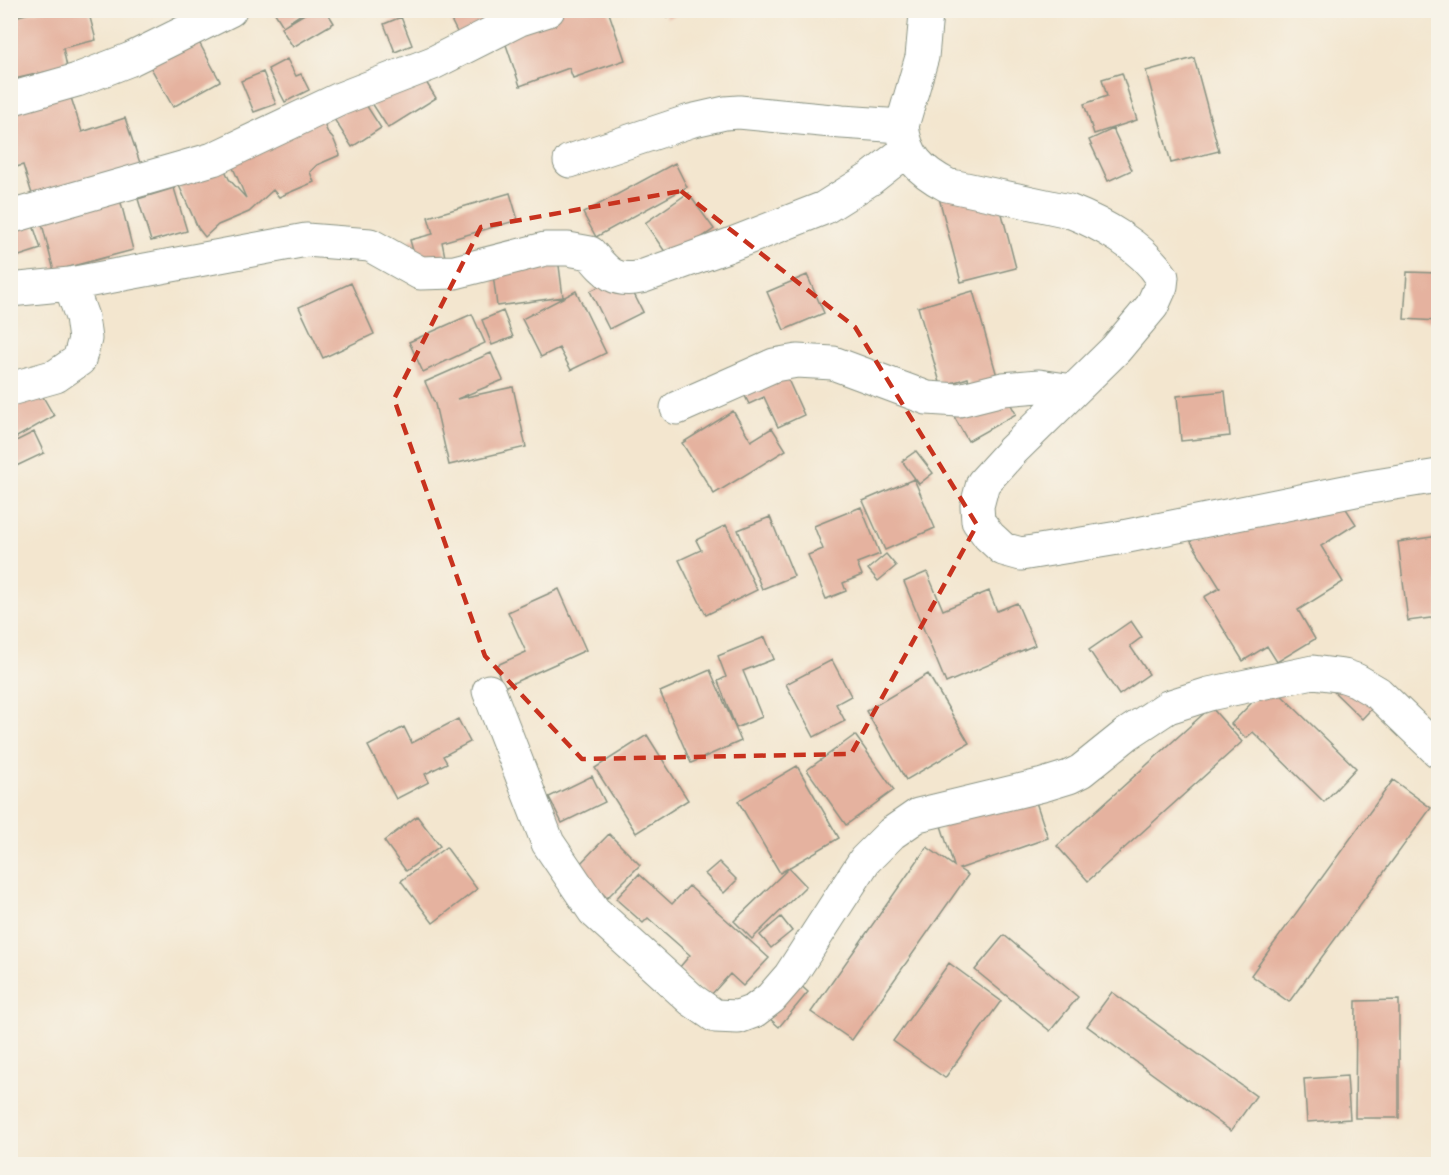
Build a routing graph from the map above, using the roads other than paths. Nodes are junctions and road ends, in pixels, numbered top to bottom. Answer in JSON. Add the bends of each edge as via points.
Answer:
{"nodes":[{"id":1,"x":230,"y":10,"type":"edge"},
{"id":2,"x":548,"y":10,"type":"edge"},
{"id":3,"x":924,"y":10,"type":"edge"},
{"id":4,"x":10,"y":99,"type":"edge"},
{"id":5,"x":905,"y":138,"type":"junction"},
{"id":6,"x":570,"y":161,"type":"dead end"},
{"id":7,"x":10,"y":217,"type":"edge"},
{"id":8,"x":70,"y":284,"type":"junction"},
{"id":9,"x":10,"y":290,"type":"edge"},
{"id":10,"x":10,"y":389,"type":"edge"},
{"id":11,"x":1073,"y":391,"type":"junction"},
{"id":12,"x":676,"y":408,"type":"dead end"},
{"id":13,"x":1438,"y":476,"type":"edge"},
{"id":14,"x":489,"y":691,"type":"dead end"},
{"id":15,"x":1438,"y":751,"type":"edge"}],
"edges":[{"from":1,"to":4,"type":"street","via":[[131,59]]},
{"from":2,"to":7,"type":"street","via":[[520,19],[433,63],[340,99],[213,159]]},
{"from":3,"to":5,"type":"street","via":[[922,57]]},
{"from":5,"to":6,"type":"street","via":[[842,122],[739,112],[690,120]]},
{"from":5,"to":8,"type":"street","via":[[870,179],[824,208],[630,279],[620,279],[604,270],[590,253],[568,249],[545,249],[455,272],[420,273],[370,245],[306,240]]},
{"from":5,"to":11,"type":"street","via":[[922,168],[947,185],[1069,211],[1102,225],[1156,267],[1162,277],[1152,306]]},
{"from":8,"to":9,"type":"street"},
{"from":8,"to":10,"type":"street","via":[[85,339],[79,360],[56,376]]},
{"from":11,"to":12,"type":"street","via":[[1039,386],[939,400],[833,363],[797,361],[774,365]]},
{"from":11,"to":13,"type":"street","via":[[983,483],[978,521],[1003,549],[1021,554],[1043,551]]},
{"from":14,"to":15,"type":"street","via":[[548,843],[594,911],[715,1017],[738,1017],[771,998],[790,976],[865,860],[909,820],[1069,777],[1168,707],[1209,694],[1314,672],[1344,676],[1378,693]]}]}
